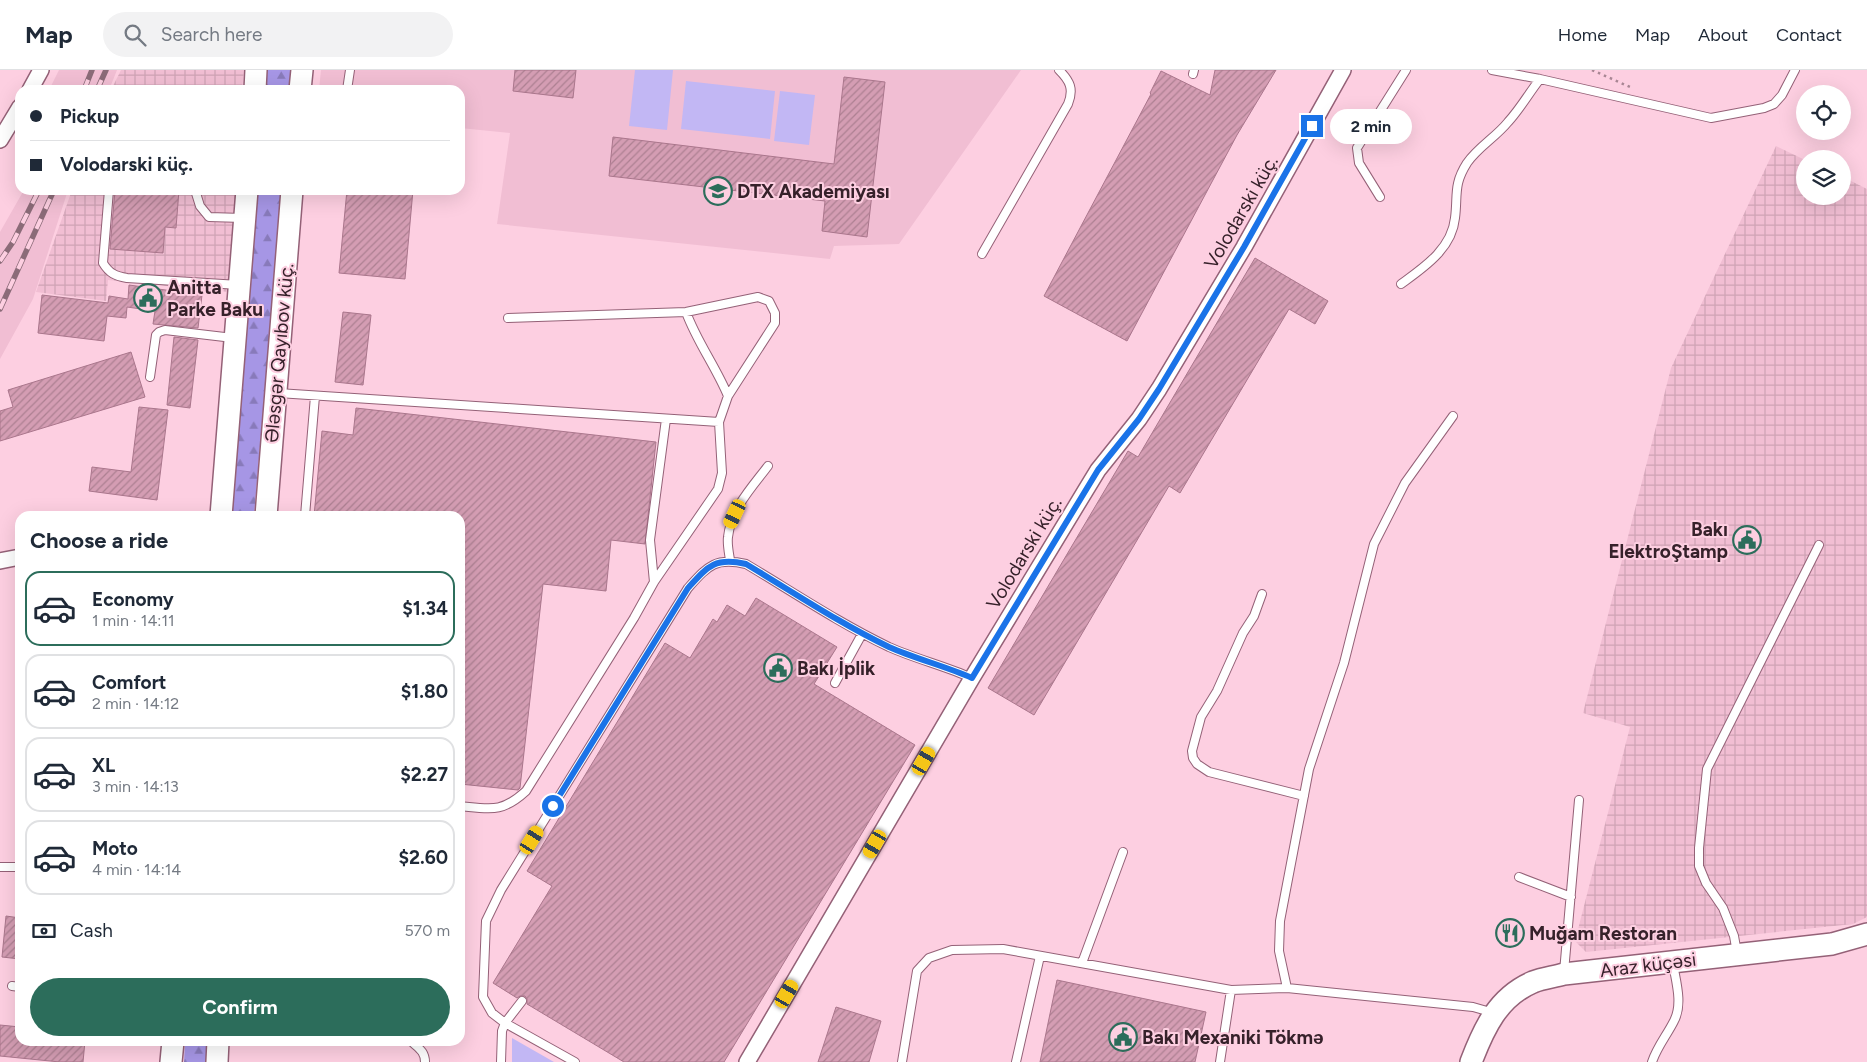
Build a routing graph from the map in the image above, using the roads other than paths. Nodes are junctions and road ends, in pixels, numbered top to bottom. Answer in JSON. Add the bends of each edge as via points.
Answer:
{"nodes":[{"id":1,"x":41,"y":70,"type":"edge"},
{"id":2,"x":256,"y":70,"type":"edge"},
{"id":3,"x":302,"y":70,"type":"edge"},
{"id":4,"x":350,"y":70,"type":"edge"},
{"id":5,"x":1059,"y":70,"type":"edge"},
{"id":6,"x":1343,"y":70,"type":"edge"},
{"id":7,"x":1406,"y":70,"type":"edge"},
{"id":8,"x":1492,"y":70,"type":"edge"},
{"id":9,"x":1795,"y":70,"type":"edge"},
{"id":10,"x":1540,"y":79,"type":"junction"},
{"id":11,"x":33,"y":85,"type":"edge"},
{"id":12,"x":255,"y":85,"type":"edge"},
{"id":13,"x":300,"y":85,"type":"edge"},
{"id":14,"x":348,"y":85,"type":"edge"},
{"id":15,"x":15,"y":115,"type":"edge"},
{"id":16,"x":0,"y":140,"type":"edge"},
{"id":17,"x":109,"y":195,"type":"edge"},
{"id":18,"x":197,"y":195,"type":"edge"},
{"id":19,"x":247,"y":195,"type":"edge"},
{"id":20,"x":292,"y":195,"type":"edge"},
{"id":21,"x":1380,"y":197,"type":"dead end"},
{"id":22,"x":245,"y":218,"type":"junction"},
{"id":23,"x":982,"y":254,"type":"dead end"},
{"id":24,"x":1400,"y":284,"type":"dead end"},
{"id":25,"x":239,"y":286,"type":"junction"},
{"id":26,"x":686,"y":312,"type":"junction"},
{"id":27,"x":508,"y":318,"type":"dead end"},
{"id":28,"x":235,"y":338,"type":"junction"},
{"id":29,"x":150,"y":377,"type":"dead end"},
{"id":30,"x":276,"y":393,"type":"junction"},
{"id":31,"x":315,"y":396,"type":"junction"},
{"id":32,"x":728,"y":396,"type":"junction"},
{"id":33,"x":1453,"y":416,"type":"dead end"},
{"id":34,"x":666,"y":419,"type":"junction"},
{"id":35,"x":718,"y":422,"type":"junction"},
{"id":36,"x":768,"y":466,"type":"dead end"},
{"id":37,"x":221,"y":511,"type":"edge"},
{"id":38,"x":266,"y":511,"type":"edge"},
{"id":39,"x":305,"y":511,"type":"edge"},
{"id":40,"x":1819,"y":545,"type":"dead end"},
{"id":41,"x":15,"y":558,"type":"edge"},
{"id":42,"x":730,"y":560,"type":"junction"},
{"id":43,"x":0,"y":561,"type":"edge"},
{"id":44,"x":654,"y":582,"type":"junction"},
{"id":45,"x":1262,"y":594,"type":"dead end"},
{"id":46,"x":862,"y":634,"type":"junction"},
{"id":47,"x":972,"y":678,"type":"junction"},
{"id":48,"x":835,"y":683,"type":"dead end"},
{"id":49,"x":1304,"y":796,"type":"junction"},
{"id":50,"x":1579,"y":800,"type":"dead end"},
{"id":51,"x":465,"y":806,"type":"edge"},
{"id":52,"x":1123,"y":852,"type":"dead end"},
{"id":53,"x":0,"y":867,"type":"edge"},
{"id":54,"x":15,"y":867,"type":"edge"},
{"id":55,"x":1519,"y":877,"type":"dead end"},
{"id":56,"x":1571,"y":897,"type":"junction"},
{"id":57,"x":1867,"y":934,"type":"edge"},
{"id":58,"x":1737,"y":954,"type":"junction"},
{"id":59,"x":1040,"y":956,"type":"junction"},
{"id":60,"x":1672,"y":962,"type":"junction"},
{"id":61,"x":1082,"y":963,"type":"junction"},
{"id":62,"x":1564,"y":974,"type":"junction"},
{"id":63,"x":1287,"y":988,"type":"junction"},
{"id":64,"x":1231,"y":990,"type":"junction"},
{"id":65,"x":522,"y":1001,"type":"dead end"},
{"id":66,"x":1494,"y":1013,"type":"junction"},
{"id":67,"x":505,"y":1023,"type":"junction"},
{"id":68,"x":173,"y":1046,"type":"edge"},
{"id":69,"x":218,"y":1046,"type":"edge"},
{"id":70,"x":417,"y":1046,"type":"edge"},
{"id":71,"x":171,"y":1062,"type":"edge"},
{"id":72,"x":217,"y":1062,"type":"edge"},
{"id":73,"x":425,"y":1062,"type":"edge"},
{"id":74,"x":501,"y":1062,"type":"edge"},
{"id":75,"x":575,"y":1062,"type":"edge"},
{"id":76,"x":747,"y":1062,"type":"edge"},
{"id":77,"x":902,"y":1062,"type":"edge"},
{"id":78,"x":1016,"y":1062,"type":"edge"},
{"id":79,"x":1220,"y":1062,"type":"edge"},
{"id":80,"x":1471,"y":1062,"type":"edge"},
{"id":81,"x":1652,"y":1062,"type":"edge"}],
"edges":[{"from":1,"to":11,"type":"street"},
{"from":2,"to":12,"type":"main road"},
{"from":3,"to":13,"type":"main road"},
{"from":4,"to":14,"type":"lane"},
{"from":5,"to":23,"type":"lane","via":[[1072,87],[1068,104]]},
{"from":6,"to":47,"type":"street","name":"Volodarski küç.","via":[[1244,247],[1159,389],[1098,470]]},
{"from":7,"to":21,"type":"lane","via":[[1357,148],[1359,163]]},
{"from":8,"to":10,"type":"lane"},
{"from":9,"to":10,"type":"lane","via":[[1774,104],[1711,118]]},
{"from":10,"to":24,"type":"lane","via":[[1508,122],[1468,162],[1457,183],[1455,220],[1446,242],[1431,262]]},
{"from":15,"to":16,"type":"street"},
{"from":17,"to":25,"type":"lane","via":[[103,263],[108,271],[127,278]]},
{"from":18,"to":22,"type":"lane","via":[[200,206],[210,216]]},
{"from":19,"to":22,"type":"main road"},
{"from":20,"to":30,"type":"main road","name":"Ələsgər Qayıbov küç."},
{"from":22,"to":25,"type":"main road"},
{"from":25,"to":28,"type":"main road"},
{"from":26,"to":27,"type":"lane"},
{"from":26,"to":32,"type":"lane"},
{"from":26,"to":32,"type":"lane","via":[[758,297],[769,301],[775,313],[774,323]]},
{"from":28,"to":29,"type":"lane","via":[[159,332]]},
{"from":28,"to":37,"type":"main road"},
{"from":30,"to":31,"type":"lane"},
{"from":30,"to":38,"type":"main road","name":"Ələsgər Qayıbov küç."},
{"from":31,"to":34,"type":"lane"},
{"from":31,"to":39,"type":"lane"},
{"from":32,"to":35,"type":"lane"},
{"from":33,"to":49,"type":"lane","via":[[1405,483],[1374,544],[1344,663],[1309,769]]},
{"from":34,"to":35,"type":"lane"},
{"from":34,"to":44,"type":"lane","via":[[650,540]]},
{"from":35,"to":44,"type":"lane","via":[[722,473],[718,489]]},
{"from":36,"to":42,"type":"lane","via":[[730,523]]},
{"from":40,"to":58,"type":"lane","via":[[1707,768],[1699,866],[1723,908]]},
{"from":41,"to":43,"type":"street"},
{"from":42,"to":46,"type":"lane","via":[[746,564]]},
{"from":42,"to":67,"type":"lane","via":[[714,564],[688,588],[492,906],[486,921],[483,997],[492,1013]]},
{"from":44,"to":51,"type":"lane","via":[[526,791],[505,807]]},
{"from":45,"to":49,"type":"lane","via":[[1218,691],[1201,717],[1193,758],[1209,772]]},
{"from":46,"to":47,"type":"lane"},
{"from":46,"to":48,"type":"lane"},
{"from":47,"to":76,"type":"street","name":"Volodarski küç."},
{"from":49,"to":63,"type":"lane","via":[[1280,921],[1279,951]]},
{"from":50,"to":56,"type":"lane"},
{"from":52,"to":61,"type":"lane"},
{"from":53,"to":54,"type":"lane"},
{"from":55,"to":56,"type":"lane"},
{"from":56,"to":62,"type":"lane"},
{"from":57,"to":58,"type":"main road","name":"Araz küçəsi","via":[[1832,944]]},
{"from":58,"to":60,"type":"main road","name":"Araz küçəsi"},
{"from":59,"to":61,"type":"lane"},
{"from":59,"to":77,"type":"lane","via":[[1004,949],[952,950],[930,958],[916,971]]},
{"from":59,"to":78,"type":"lane"},
{"from":60,"to":62,"type":"main road","name":"Araz küçəsi"},
{"from":60,"to":81,"type":"lane","via":[[1679,1002],[1675,1020]]},
{"from":61,"to":64,"type":"lane"},
{"from":62,"to":66,"type":"main road","name":"Araz küçəsi","via":[[1520,989],[1505,999]]},
{"from":63,"to":64,"type":"lane"},
{"from":63,"to":66,"type":"lane","via":[[1473,1007]]},
{"from":64,"to":79,"type":"lane"},
{"from":65,"to":67,"type":"lane"},
{"from":66,"to":80,"type":"main road","name":"Araz küçəsi","via":[[1482,1032]]},
{"from":67,"to":74,"type":"lane","via":[[501,1037]]},
{"from":67,"to":75,"type":"lane"},
{"from":68,"to":71,"type":"main road"},
{"from":69,"to":72,"type":"main road"},
{"from":70,"to":73,"type":"lane","via":[[425,1056]]}]}
